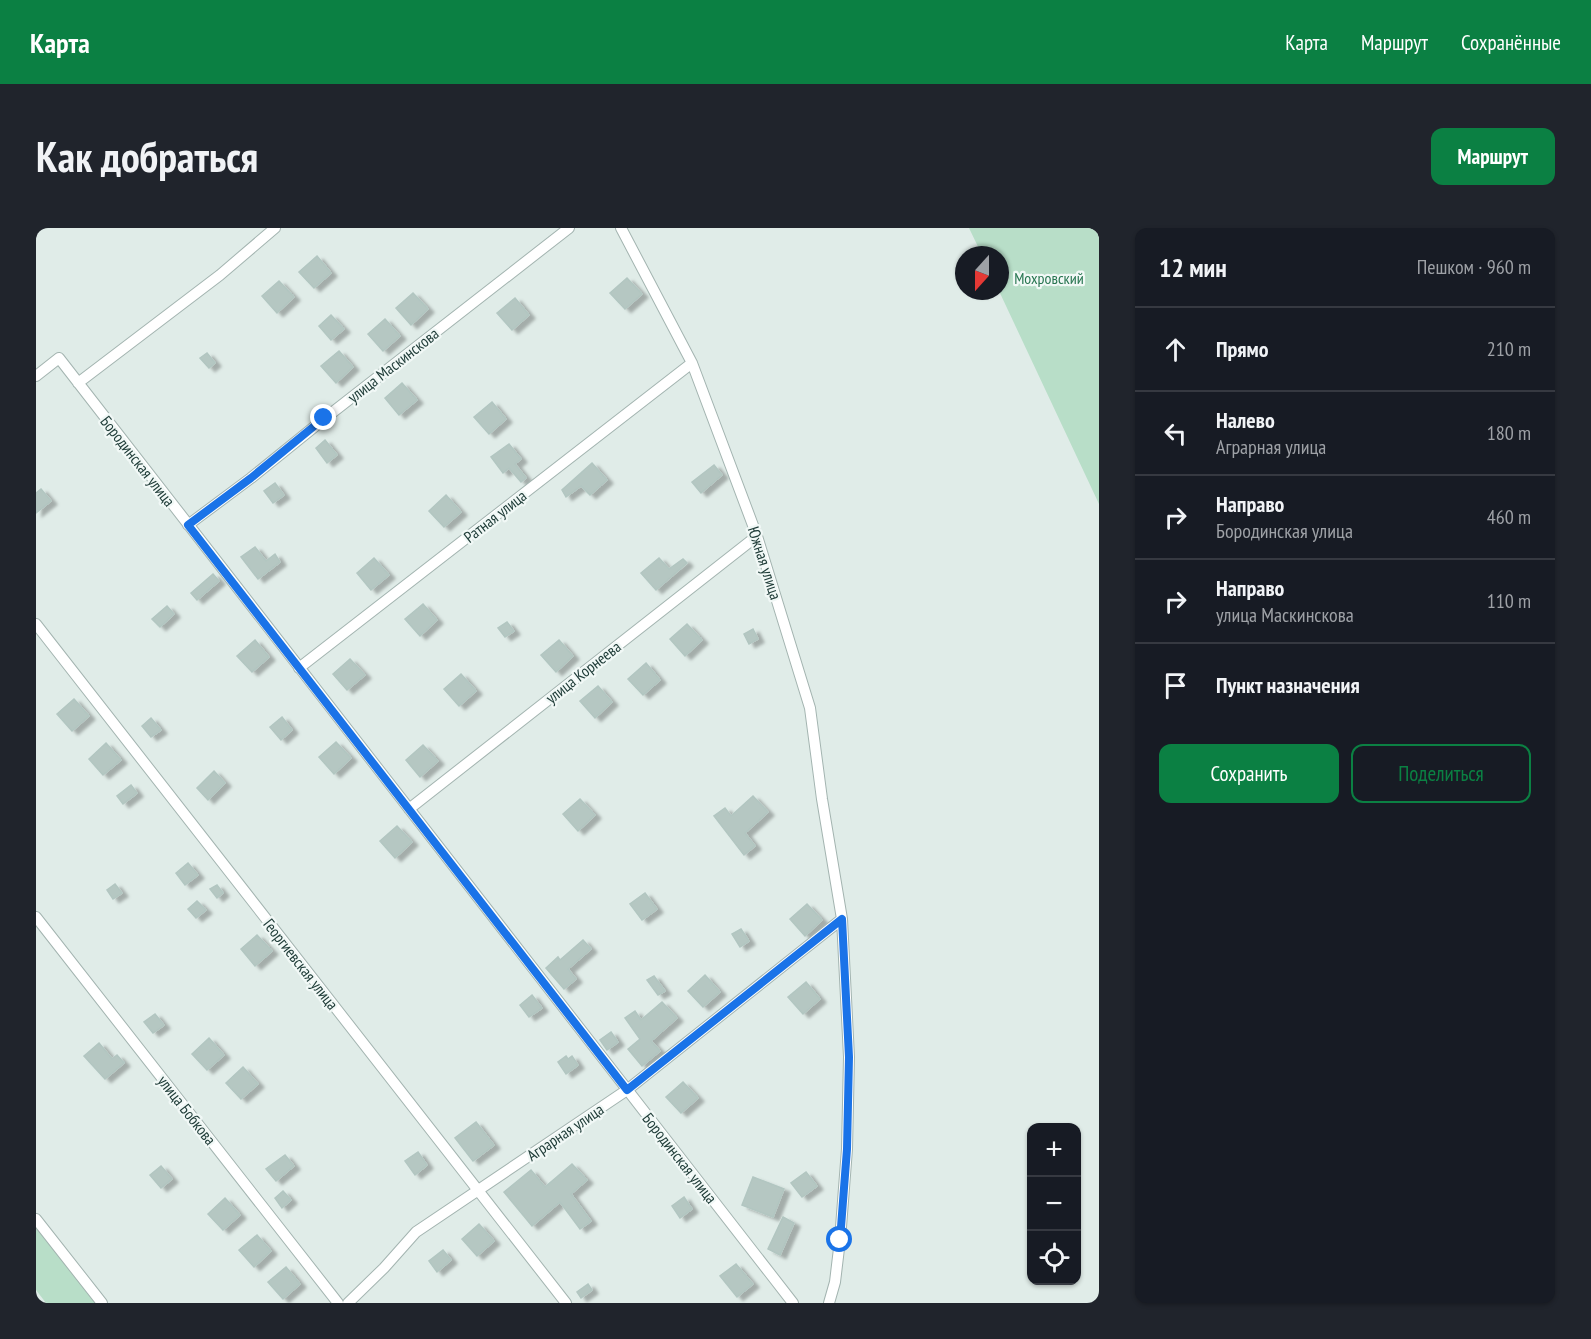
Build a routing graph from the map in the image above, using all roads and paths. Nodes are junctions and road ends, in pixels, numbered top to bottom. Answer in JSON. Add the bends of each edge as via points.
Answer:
{"nodes":[{"id":1,"x":275,"y":228,"type":"edge"},
{"id":2,"x":569,"y":228,"type":"edge"},
{"id":3,"x":621,"y":228,"type":"edge"},
{"id":4,"x":692,"y":363,"type":"junction"},
{"id":5,"x":36,"y":376,"type":"edge"},
{"id":6,"x":78,"y":383,"type":"junction"},
{"id":7,"x":188,"y":525,"type":"junction"},
{"id":8,"x":757,"y":536,"type":"junction"},
{"id":9,"x":36,"y":624,"type":"edge"},
{"id":10,"x":299,"y":668,"type":"junction"},
{"id":11,"x":409,"y":809,"type":"junction"},
{"id":12,"x":36,"y":917,"type":"edge"},
{"id":13,"x":842,"y":919,"type":"junction"},
{"id":14,"x":627,"y":1090,"type":"junction"},
{"id":15,"x":478,"y":1190,"type":"junction"},
{"id":16,"x":36,"y":1219,"type":"edge"},
{"id":17,"x":102,"y":1303,"type":"edge"},
{"id":18,"x":338,"y":1303,"type":"edge"},
{"id":19,"x":348,"y":1303,"type":"edge"},
{"id":20,"x":566,"y":1303,"type":"edge"},
{"id":21,"x":793,"y":1303,"type":"edge"},
{"id":22,"x":829,"y":1303,"type":"edge"}],
"edges":[{"from":1,"to":6,"type":"street"},
{"from":2,"to":7,"type":"street","name":"улица Маскинскова"},
{"from":3,"to":4,"type":"street","name":"Южная улица"},
{"from":4,"to":8,"type":"street","name":"Южная улица"},
{"from":4,"to":10,"type":"street","name":"Ратная улица"},
{"from":5,"to":6,"type":"street","name":"Бородинская улица","via":[[59,358]]},
{"from":6,"to":7,"type":"street","name":"Бородинская улица"},
{"from":7,"to":10,"type":"street","name":"Бородинская улица"},
{"from":8,"to":11,"type":"street","name":"улица Корнеева"},
{"from":8,"to":13,"type":"street","name":"Южная улица","via":[[810,708]]},
{"from":9,"to":15,"type":"street","name":"Георгиевская улица"},
{"from":10,"to":11,"type":"street","name":"Бородинская улица"},
{"from":11,"to":14,"type":"street","name":"Бородинская улица"},
{"from":12,"to":18,"type":"street","name":"улица Бобкова"},
{"from":13,"to":14,"type":"street","name":"Аграрная улица"},
{"from":13,"to":22,"type":"street","name":"Южная улица","via":[[849,1057],[847,1149],[840,1240]]},
{"from":14,"to":15,"type":"street","name":"Аграрная улица"},
{"from":14,"to":21,"type":"street","name":"Бородинская улица"},
{"from":15,"to":19,"type":"street","name":"Аграрная улица","via":[[416,1232]]},
{"from":15,"to":20,"type":"street","name":"Георгиевская улица"},
{"from":16,"to":17,"type":"street"}]}
